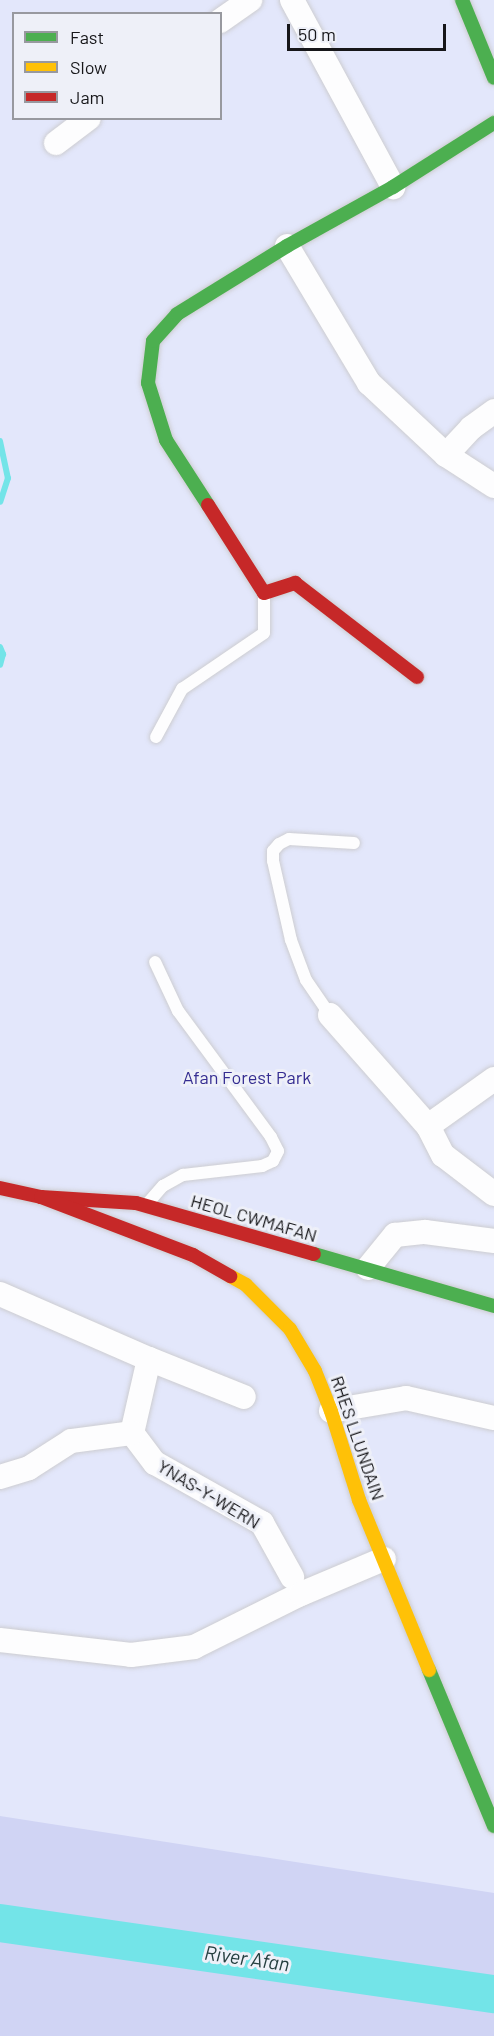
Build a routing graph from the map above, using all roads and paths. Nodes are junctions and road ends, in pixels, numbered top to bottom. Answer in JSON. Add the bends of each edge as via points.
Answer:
{"nodes":[{"id":1,"x":250,"y":0,"type":"edge"},
{"id":2,"x":292,"y":0,"type":"edge"},
{"id":3,"x":462,"y":0,"type":"edge"},
{"id":4,"x":222,"y":20,"type":"edge"},
{"id":5,"x":494,"y":78,"type":"edge"},
{"id":6,"x":86,"y":120,"type":"edge"},
{"id":7,"x":494,"y":123,"type":"edge"},
{"id":8,"x":56,"y":143,"type":"dead end"},
{"id":9,"x":393,"y":187,"type":"junction"},
{"id":10,"x":288,"y":246,"type":"junction"},
{"id":11,"x":494,"y":411,"type":"edge"},
{"id":12,"x":446,"y":455,"type":"junction"},
{"id":13,"x":494,"y":486,"type":"edge"},
{"id":14,"x":264,"y":593,"type":"junction"},
{"id":15,"x":417,"y":677,"type":"dead end"},
{"id":16,"x":156,"y":737,"type":"dead end"},
{"id":17,"x":354,"y":843,"type":"dead end"},
{"id":18,"x":155,"y":962,"type":"dead end"},
{"id":19,"x":330,"y":1015,"type":"joint"},
{"id":20,"x":494,"y":1079,"type":"edge"},
{"id":21,"x":428,"y":1126,"type":"junction"},
{"id":22,"x":0,"y":1188,"type":"edge"},
{"id":23,"x":494,"y":1194,"type":"edge"},
{"id":24,"x":41,"y":1197,"type":"junction"},
{"id":25,"x":146,"y":1206,"type":"junction"},
{"id":26,"x":494,"y":1241,"type":"edge"},
{"id":27,"x":369,"y":1268,"type":"junction"},
{"id":28,"x":0,"y":1294,"type":"edge"},
{"id":29,"x":494,"y":1306,"type":"edge"},
{"id":30,"x":149,"y":1359,"type":"junction"},
{"id":31,"x":244,"y":1397,"type":"dead end"},
{"id":32,"x":331,"y":1411,"type":"junction"},
{"id":33,"x":494,"y":1418,"type":"edge"},
{"id":34,"x":132,"y":1433,"type":"junction"},
{"id":35,"x":0,"y":1477,"type":"edge"},
{"id":36,"x":384,"y":1559,"type":"junction"},
{"id":37,"x":292,"y":1577,"type":"dead end"},
{"id":38,"x":0,"y":1640,"type":"edge"},
{"id":39,"x":494,"y":1826,"type":"edge"}],
"edges":[{"from":1,"to":4,"type":"street"},
{"from":2,"to":9,"type":"street"},
{"from":3,"to":5,"type":"street"},
{"from":6,"to":8,"type":"street"},
{"from":7,"to":9,"type":"street"},
{"from":9,"to":10,"type":"street"},
{"from":10,"to":12,"type":"street","via":[[369,383]]},
{"from":10,"to":14,"type":"street","via":[[177,314],[153,341],[148,383],[166,441]]},
{"from":11,"to":12,"type":"street","via":[[471,428]]},
{"from":12,"to":13,"type":"street"},
{"from":14,"to":15,"type":"street","via":[[295,583]]},
{"from":14,"to":16,"type":"lane","via":[[264,633],[182,689]]},
{"from":17,"to":19,"type":"lane","via":[[290,838],[273,851],[291,940],[306,980]]},
{"from":18,"to":25,"type":"lane","via":[[178,1011],[278,1151],[273,1161],[262,1166],[183,1175],[163,1186]]},
{"from":19,"to":21,"type":"street"},
{"from":20,"to":21,"type":"street"},
{"from":21,"to":23,"type":"street","via":[[443,1155]]},
{"from":22,"to":24,"type":"street","name":"HEOL CWMAFAN"},
{"from":24,"to":25,"type":"street","name":"HEOL CWMAFAN"},
{"from":24,"to":32,"type":"street","name":"RHES LLUNDAIN","via":[[192,1255],[246,1285],[290,1329],[315,1371]]},
{"from":25,"to":27,"type":"street","name":"HEOL CWMAFAN"},
{"from":26,"to":27,"type":"street","via":[[425,1232],[395,1235]]},
{"from":27,"to":29,"type":"street","name":"HEOL CWMAFAN"},
{"from":28,"to":30,"type":"street"},
{"from":30,"to":31,"type":"street"},
{"from":30,"to":34,"type":"street"},
{"from":32,"to":33,"type":"street","via":[[406,1398]]},
{"from":32,"to":36,"type":"street","name":"RHES LLUNDAIN","via":[[359,1500]]},
{"from":34,"to":35,"type":"street","via":[[71,1441],[29,1468]]},
{"from":34,"to":37,"type":"street","name":"YNAS-Y-WERN","via":[[155,1463],[262,1523]]},
{"from":36,"to":38,"type":"street","via":[[301,1594],[194,1647],[131,1655]]},
{"from":36,"to":39,"type":"street","name":"RHES LLUNDAIN"}]}
